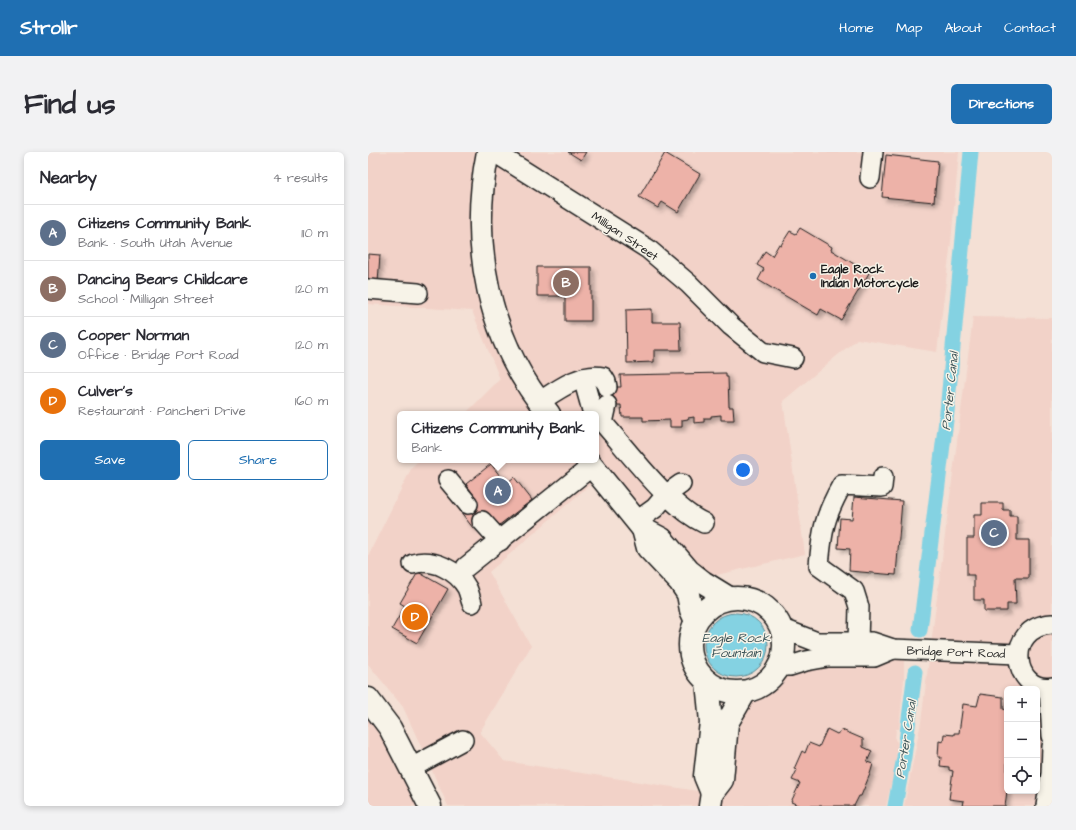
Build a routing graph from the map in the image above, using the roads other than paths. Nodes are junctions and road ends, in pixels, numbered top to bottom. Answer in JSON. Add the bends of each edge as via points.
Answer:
{"nodes":[{"id":1,"x":488,"y":152,"type":"edge"},
{"id":2,"x":494,"y":152,"type":"edge"},
{"id":3,"x":873,"y":152,"type":"edge"},
{"id":4,"x":870,"y":178,"type":"dead end"},
{"id":5,"x":368,"y":289,"type":"edge"},
{"id":6,"x":418,"y":293,"type":"dead end"},
{"id":7,"x":793,"y":358,"type":"dead end"},
{"id":8,"x":583,"y":378,"type":"junction"},
{"id":9,"x":544,"y":408,"type":"edge"},
{"id":10,"x":601,"y":409,"type":"edge"},
{"id":11,"x":590,"y":463,"type":"edge"},
{"id":12,"x":883,"y":477,"type":"dead end"},
{"id":13,"x":448,"y":480,"type":"dead end"},
{"id":14,"x":674,"y":489,"type":"junction"},
{"id":15,"x":468,"y":504,"type":"dead end"},
{"id":16,"x":482,"y":521,"type":"dead end"},
{"id":17,"x":704,"y":523,"type":"dead end"},
{"id":18,"x":640,"y":525,"type":"junction"},
{"id":19,"x":500,"y":541,"type":"junction"},
{"id":20,"x":414,"y":564,"type":"dead end"},
{"id":21,"x":466,"y":567,"type":"dead end"},
{"id":22,"x":729,"y":598,"type":"junction"},
{"id":23,"x":472,"y":603,"type":"dead end"},
{"id":24,"x":696,"y":621,"type":"junction"},
{"id":25,"x":1052,"y":624,"type":"edge"},
{"id":26,"x":781,"y":628,"type":"junction"},
{"id":27,"x":858,"y":642,"type":"junction"},
{"id":28,"x":900,"y":650,"type":"junction"},
{"id":29,"x":1018,"y":654,"type":"junction"},
{"id":30,"x":780,"y":666,"type":"junction"},
{"id":31,"x":707,"y":682,"type":"junction"},
{"id":32,"x":1050,"y":687,"type":"edge"},
{"id":33,"x":745,"y":692,"type":"junction"},
{"id":34,"x":368,"y":699,"type":"edge"},
{"id":35,"x":1052,"y":736,"type":"edge"},
{"id":36,"x":463,"y":740,"type":"dead end"},
{"id":37,"x":1052,"y":746,"type":"edge"},
{"id":38,"x":411,"y":768,"type":"junction"},
{"id":39,"x":711,"y":800,"type":"edge"},
{"id":40,"x":430,"y":806,"type":"edge"},
{"id":41,"x":1046,"y":806,"type":"edge"}],
"edges":[{"from":1,"to":9,"type":"main road","via":[[480,223],[487,288],[495,319],[511,357]]},
{"from":2,"to":7,"type":"street","name":"Milligan Street","via":[[648,248],[731,326],[763,352]]},
{"from":3,"to":4,"type":"street"},
{"from":5,"to":6,"type":"street"},
{"from":8,"to":9,"type":"street","via":[[559,390]]},
{"from":8,"to":10,"type":"street"},
{"from":8,"to":10,"type":"street","via":[[603,377],[606,382]]},
{"from":10,"to":14,"type":"street","via":[[652,480]]},
{"from":11,"to":18,"type":"main road"},
{"from":11,"to":19,"type":"street"},
{"from":12,"to":27,"type":"street","via":[[882,487],[842,485],[830,507],[823,528],[819,566],[854,591],[859,607]]},
{"from":13,"to":15,"type":"street"},
{"from":14,"to":17,"type":"street","via":[[692,517]]},
{"from":14,"to":18,"type":"street"},
{"from":16,"to":19,"type":"street"},
{"from":18,"to":22,"type":"main road","via":[[662,538],[689,570],[703,582]]},
{"from":18,"to":24,"type":"main road","via":[[648,548],[688,594]]},
{"from":19,"to":21,"type":"street"},
{"from":20,"to":23,"type":"street","via":[[426,561],[438,564],[456,575],[467,588]]},
{"from":22,"to":24,"type":"main road","via":[[716,602]]},
{"from":22,"to":26,"type":"main road","via":[[746,598],[761,604],[773,614]]},
{"from":24,"to":31,"type":"main road","via":[[689,647],[698,672]]},
{"from":25,"to":29,"type":"street","via":[[1034,628],[1026,635],[1020,644]]},
{"from":26,"to":27,"type":"street","name":"Bridge Port Road","via":[[817,642]]},
{"from":26,"to":30,"type":"main road","via":[[784,647]]},
{"from":27,"to":28,"type":"street","name":"Bridge Port Road","via":[[872,642]]},
{"from":28,"to":29,"type":"street","name":"Bridge Port Road"},
{"from":28,"to":30,"type":"street","name":"Bridge Port Road","via":[[874,657],[820,658]]},
{"from":29,"to":32,"type":"street","via":[[1019,664],[1031,682]]},
{"from":30,"to":33,"type":"main road","via":[[771,678],[759,687]]},
{"from":31,"to":33,"type":"main road","via":[[719,689]]},
{"from":31,"to":39,"type":"main road","via":[[711,722],[705,776]]},
{"from":32,"to":35,"type":"street"},
{"from":33,"to":39,"type":"main road","via":[[727,723],[722,780]]},
{"from":34,"to":38,"type":"main road","via":[[390,728]]},
{"from":36,"to":38,"type":"street"},
{"from":37,"to":41,"type":"street"},
{"from":38,"to":40,"type":"main road"}]}
